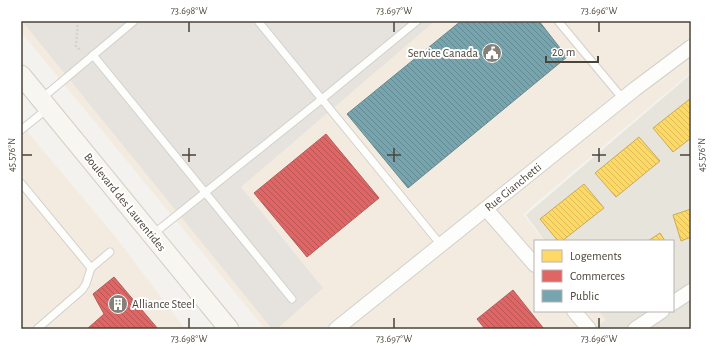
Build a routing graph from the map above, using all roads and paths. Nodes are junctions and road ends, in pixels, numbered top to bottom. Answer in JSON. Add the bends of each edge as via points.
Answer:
{"nodes":[{"id":1,"x":78,"y":21,"type":"edge"},
{"id":2,"x":134,"y":21,"type":"edge"},
{"id":3,"x":258,"y":21,"type":"edge"},
{"id":4,"x":417,"y":21,"type":"edge"},
{"id":5,"x":558,"y":21,"type":"edge"},
{"id":6,"x":691,"y":47,"type":"edge"},
{"id":7,"x":79,"y":50,"type":"dead end"},
{"id":8,"x":92,"y":55,"type":"junction"},
{"id":9,"x":21,"y":74,"type":"edge"},
{"id":10,"x":322,"y":99,"type":"junction"},
{"id":11,"x":623,"y":99,"type":"junction"},
{"id":12,"x":45,"y":104,"type":"junction"},
{"id":13,"x":21,"y":130,"type":"edge"},
{"id":14,"x":21,"y":183,"type":"edge"},
{"id":15,"x":205,"y":192,"type":"junction"},
{"id":16,"x":486,"y":209,"type":"junction"},
{"id":17,"x":152,"y":235,"type":"junction"},
{"id":18,"x":441,"y":245,"type":"junction"},
{"id":19,"x":110,"y":252,"type":"dead end"},
{"id":20,"x":534,"y":264,"type":"edge"},
{"id":21,"x":91,"y":268,"type":"junction"},
{"id":22,"x":691,"y":291,"type":"edge"},
{"id":23,"x":292,"y":299,"type":"dead end"},
{"id":24,"x":674,"y":302,"type":"edge"},
{"id":25,"x":575,"y":312,"type":"edge"},
{"id":26,"x":660,"y":312,"type":"edge"},
{"id":27,"x":37,"y":329,"type":"edge"},
{"id":28,"x":228,"y":329,"type":"edge"},
{"id":29,"x":336,"y":329,"type":"edge"},
{"id":30,"x":589,"y":329,"type":"edge"},
{"id":31,"x":635,"y":329,"type":"edge"}],
"edges":[{"from":1,"to":7,"type":"path","via":[[76,46]]},
{"from":2,"to":8,"type":"lane"},
{"from":3,"to":10,"type":"lane"},
{"from":4,"to":10,"type":"lane"},
{"from":5,"to":11,"type":"lane"},
{"from":6,"to":11,"type":"street","name":"Rue Gianchetti"},
{"from":8,"to":12,"type":"lane"},
{"from":8,"to":15,"type":"lane"},
{"from":9,"to":12,"type":"main road","name":"Boulevard des Laurentides"},
{"from":10,"to":15,"type":"lane"},
{"from":10,"to":18,"type":"lane"},
{"from":11,"to":16,"type":"street","name":"Rue Gianchetti"},
{"from":12,"to":13,"type":"lane"},
{"from":12,"to":17,"type":"main road","name":"Boulevard des Laurentides"},
{"from":14,"to":21,"type":"lane"},
{"from":15,"to":17,"type":"lane"},
{"from":15,"to":23,"type":"lane"},
{"from":16,"to":18,"type":"street","name":"Rue Gianchetti"},
{"from":16,"to":20,"type":"street"},
{"from":17,"to":28,"type":"main road","name":"Boulevard des Laurentides"},
{"from":18,"to":29,"type":"street","name":"Rue Gianchetti"},
{"from":19,"to":21,"type":"lane"},
{"from":21,"to":27,"type":"lane","via":[[82,290]]},
{"from":22,"to":24,"type":"street"},
{"from":25,"to":30,"type":"street"},
{"from":26,"to":31,"type":"street"}]}
